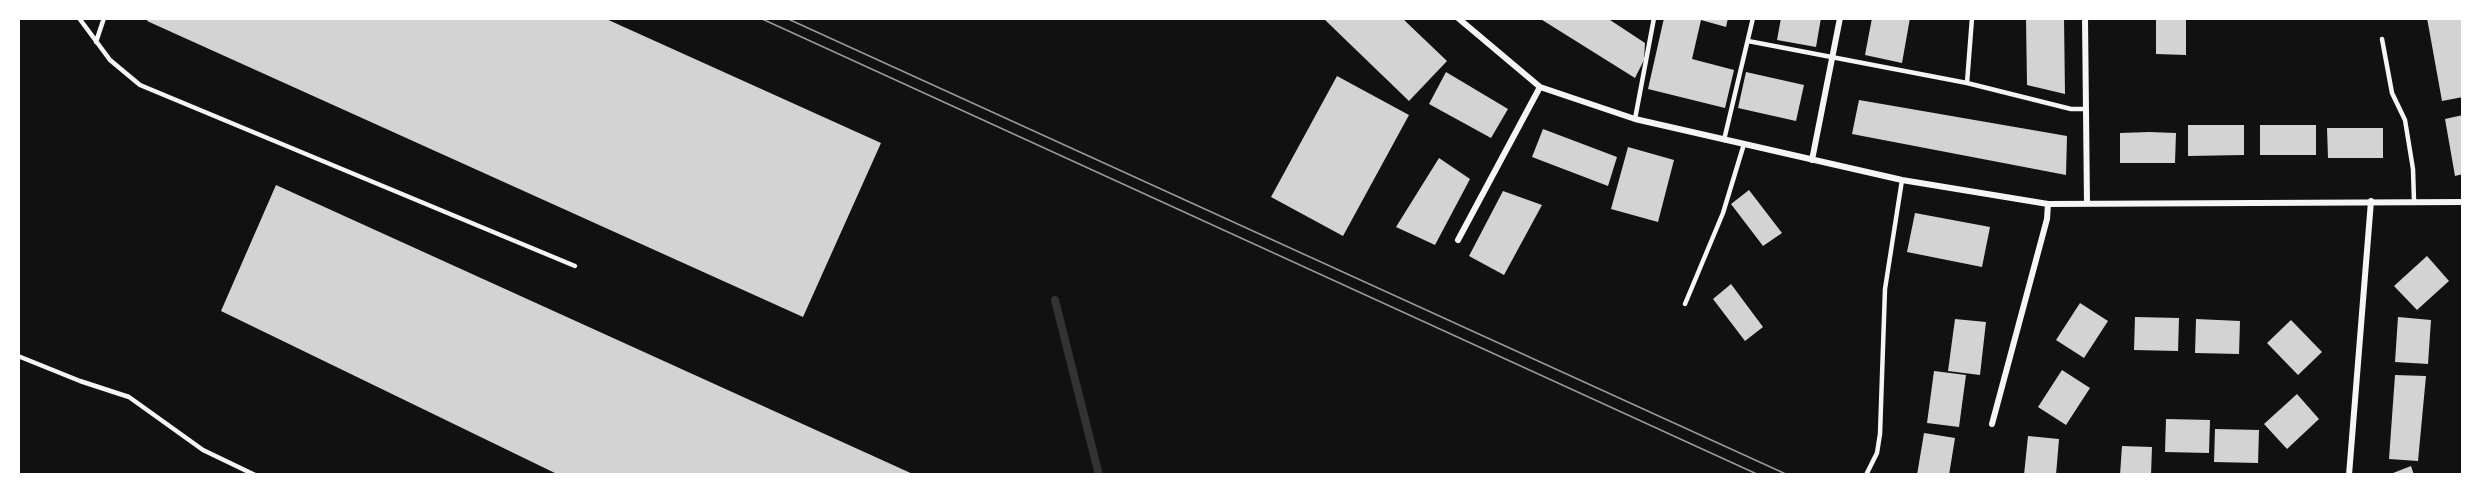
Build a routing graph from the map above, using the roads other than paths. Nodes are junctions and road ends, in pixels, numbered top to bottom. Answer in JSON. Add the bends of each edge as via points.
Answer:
{"nodes":[{"id":1,"x":79,"y":18,"type":"edge"},
{"id":2,"x":104,"y":18,"type":"edge"},
{"id":3,"x":1458,"y":18,"type":"edge"},
{"id":4,"x":1654,"y":18,"type":"edge"},
{"id":5,"x":1753,"y":18,"type":"edge"},
{"id":6,"x":1840,"y":18,"type":"edge"},
{"id":7,"x":1972,"y":18,"type":"edge"},
{"id":8,"x":2085,"y":18,"type":"edge"},
{"id":9,"x":2382,"y":39,"type":"dead end"},
{"id":10,"x":1748,"y":41,"type":"junction"},
{"id":11,"x":96,"y":42,"type":"junction"},
{"id":12,"x":1832,"y":58,"type":"junction"},
{"id":13,"x":1967,"y":83,"type":"junction"},
{"id":14,"x":1540,"y":87,"type":"junction"},
{"id":15,"x":2085,"y":110,"type":"junction"},
{"id":16,"x":1635,"y":119,"type":"junction"},
{"id":17,"x":1724,"y":140,"type":"junction"},
{"id":18,"x":1744,"y":144,"type":"junction"},
{"id":19,"x":1812,"y":160,"type":"junction"},
{"id":20,"x":1902,"y":180,"type":"junction"},
{"id":21,"x":2370,"y":201,"type":"junction"},
{"id":22,"x":2414,"y":201,"type":"junction"},
{"id":23,"x":2463,"y":202,"type":"edge"},
{"id":24,"x":2048,"y":204,"type":"junction"},
{"id":25,"x":2087,"y":204,"type":"junction"},
{"id":26,"x":1458,"y":240,"type":"dead end"},
{"id":27,"x":575,"y":266,"type":"dead end"},
{"id":28,"x":1685,"y":304,"type":"dead end"},
{"id":29,"x":18,"y":356,"type":"edge"},
{"id":30,"x":1992,"y":424,"type":"dead end"},
{"id":31,"x":255,"y":475,"type":"edge"},
{"id":32,"x":1866,"y":475,"type":"edge"},
{"id":33,"x":2349,"y":475,"type":"edge"}],
"edges":[{"from":1,"to":11,"type":"lane"},
{"from":2,"to":11,"type":"lane"},
{"from":3,"to":14,"type":"street"},
{"from":4,"to":16,"type":"lane"},
{"from":5,"to":10,"type":"lane"},
{"from":6,"to":12,"type":"street"},
{"from":7,"to":13,"type":"lane"},
{"from":8,"to":15,"type":"street"},
{"from":9,"to":22,"type":"lane","via":[[2392,93],[2405,120]]},
{"from":10,"to":12,"type":"lane"},
{"from":10,"to":17,"type":"lane"},
{"from":11,"to":27,"type":"lane","via":[[110,60],[140,85]]},
{"from":12,"to":13,"type":"lane"},
{"from":12,"to":19,"type":"street"},
{"from":13,"to":15,"type":"lane"},
{"from":14,"to":16,"type":"street"},
{"from":14,"to":26,"type":"street"},
{"from":15,"to":25,"type":"street"},
{"from":16,"to":17,"type":"street"},
{"from":17,"to":18,"type":"street"},
{"from":18,"to":19,"type":"street"},
{"from":18,"to":28,"type":"lane","via":[[1723,213]]},
{"from":19,"to":20,"type":"street"},
{"from":20,"to":24,"type":"street"},
{"from":20,"to":32,"type":"lane","via":[[1885,289],[1880,434],[1877,453]]},
{"from":21,"to":22,"type":"street"},
{"from":21,"to":25,"type":"street"},
{"from":21,"to":33,"type":"street"},
{"from":22,"to":23,"type":"street"},
{"from":24,"to":25,"type":"street"},
{"from":24,"to":30,"type":"street"},
{"from":29,"to":31,"type":"lane","via":[[129,397],[203,450]]}]}
